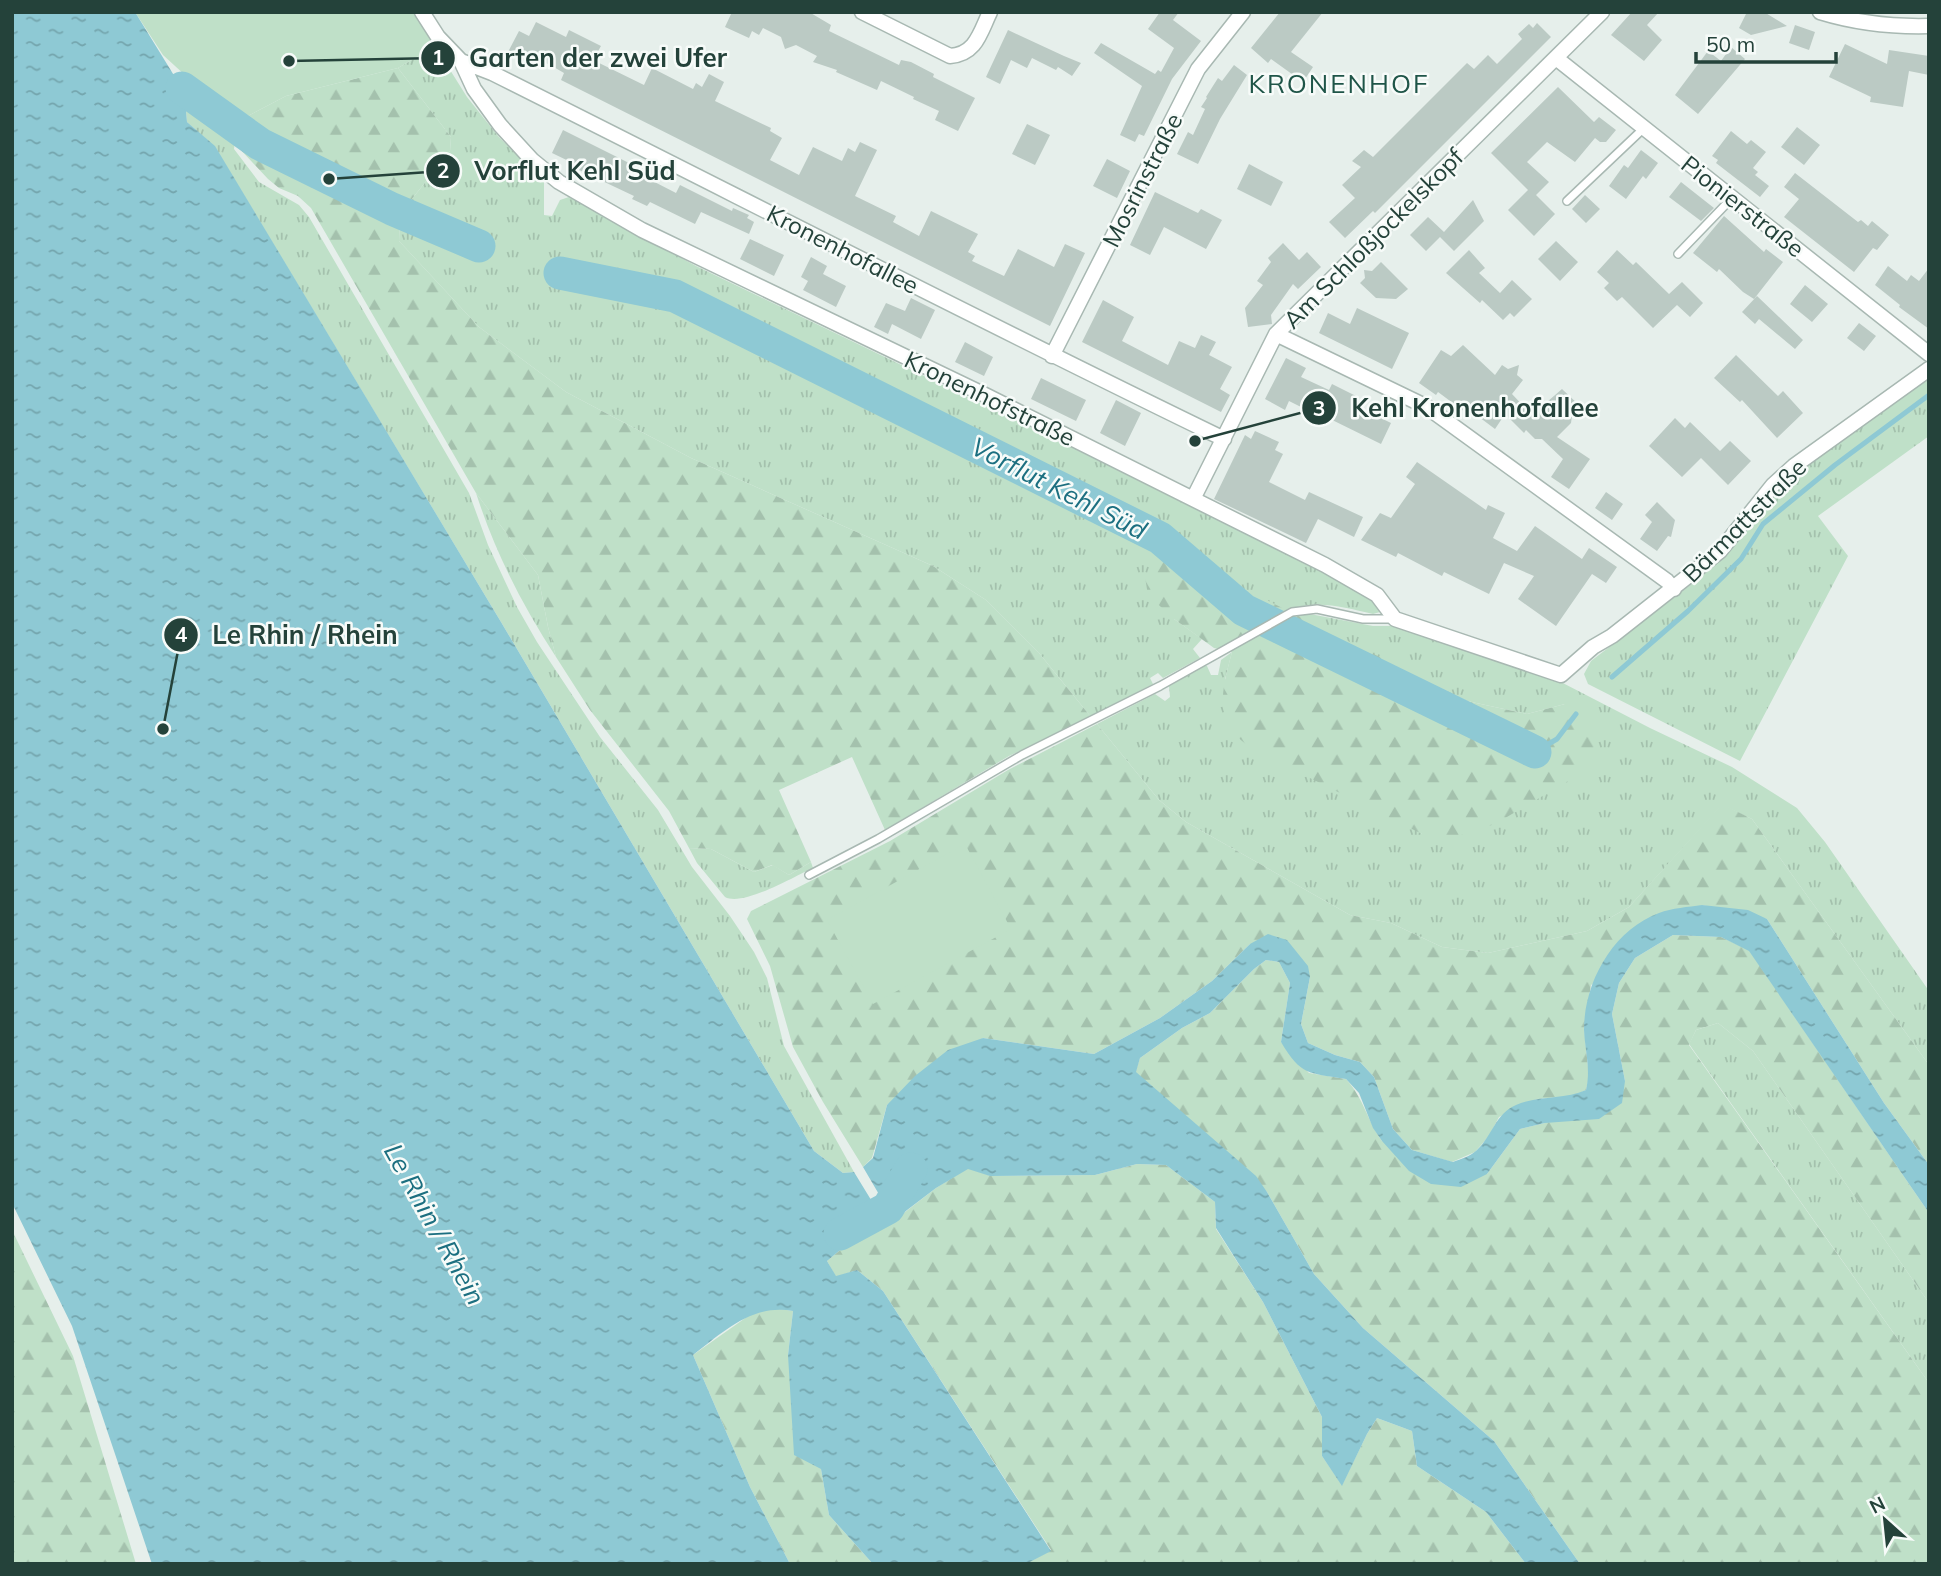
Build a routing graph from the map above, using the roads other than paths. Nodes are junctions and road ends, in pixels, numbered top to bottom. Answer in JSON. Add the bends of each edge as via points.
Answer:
{"nodes":[{"id":1,"x":422,"y":12,"type":"edge"},
{"id":2,"x":862,"y":12,"type":"edge"},
{"id":3,"x":990,"y":12,"type":"edge"},
{"id":4,"x":1243,"y":12,"type":"edge"},
{"id":5,"x":1602,"y":12,"type":"edge"},
{"id":6,"x":1820,"y":12,"type":"edge"},
{"id":7,"x":1929,"y":26,"type":"edge"},
{"id":8,"x":1556,"y":58,"type":"junction"},
{"id":9,"x":461,"y":61,"type":"junction"},
{"id":10,"x":1644,"y":128,"type":"junction"},
{"id":11,"x":1732,"y":198,"type":"junction"},
{"id":12,"x":1567,"y":201,"type":"dead end"},
{"id":13,"x":1678,"y":254,"type":"dead end"},
{"id":14,"x":1276,"y":334,"type":"junction"},
{"id":15,"x":1929,"y":354,"type":"edge"},
{"id":16,"x":1052,"y":356,"type":"junction"},
{"id":17,"x":1929,"y":369,"type":"edge"},
{"id":18,"x":1224,"y":439,"type":"junction"},
{"id":19,"x":1193,"y":499,"type":"junction"},
{"id":20,"x":1674,"y":589,"type":"junction"},
{"id":21,"x":1395,"y":620,"type":"junction"},
{"id":22,"x":809,"y":875,"type":"dead end"}],
"edges":[{"from":1,"to":9,"type":"street"},
{"from":2,"to":3,"type":"street","via":[[950,56],[968,51]]},
{"from":4,"to":16,"type":"street","name":"Mosrinstraße","via":[[1198,69]]},
{"from":5,"to":8,"type":"street","name":"Am Schloßjockelskopf"},
{"from":6,"to":7,"type":"street","via":[[1897,27]]},
{"from":8,"to":10,"type":"street","name":"Pionierstraße"},
{"from":8,"to":14,"type":"street","name":"Am Schloßjockelskopf"},
{"from":9,"to":16,"type":"street","name":"Kronenhofallee"},
{"from":9,"to":19,"type":"street","name":"Kronenhofstraße","via":[[500,125],[559,182],[642,230]]},
{"from":10,"to":11,"type":"street","name":"Pionierstraße"},
{"from":10,"to":12,"type":"lane"},
{"from":11,"to":13,"type":"lane"},
{"from":11,"to":15,"type":"street","name":"Pionierstraße"},
{"from":14,"to":18,"type":"street","name":"Am Schloßjockelskopf"},
{"from":14,"to":20,"type":"street","via":[[1427,407]]},
{"from":16,"to":18,"type":"street","name":"Kronenhofallee"},
{"from":17,"to":20,"type":"street","name":"Bärmattstraße","via":[[1794,466],[1720,551]]},
{"from":18,"to":19,"type":"street","name":"Am Schloßjockelskopf"},
{"from":19,"to":21,"type":"street","name":"Kronenhofstraße","via":[[1367,589]]},
{"from":20,"to":21,"type":"street","name":"Bärmattstraße","via":[[1592,647],[1561,675]]},
{"from":21,"to":22,"type":"lane","via":[[1317,609],[1292,612],[1160,686],[1022,755]]}]}
